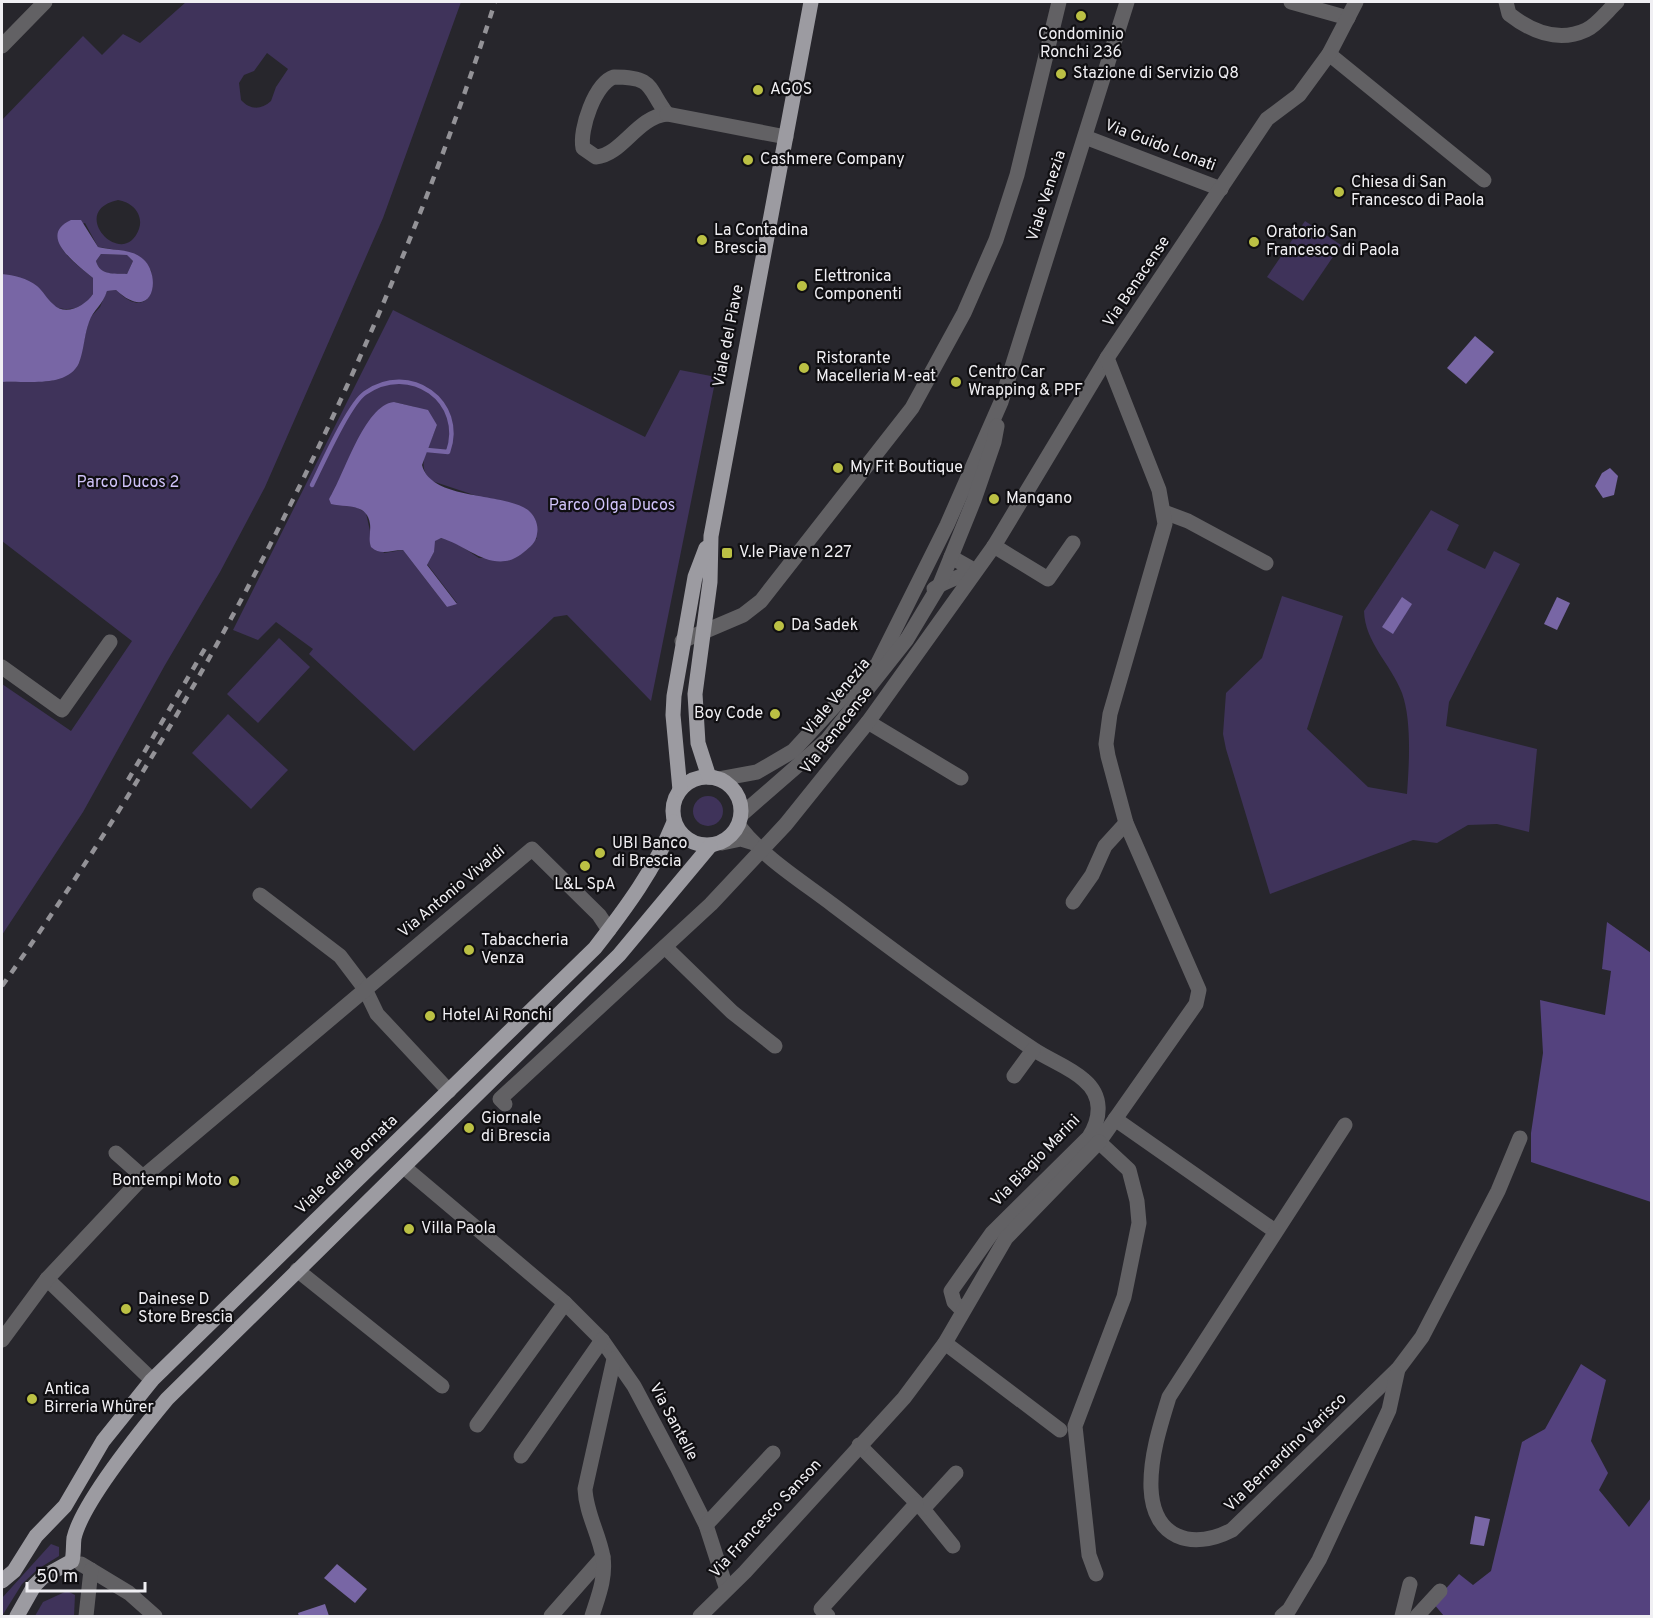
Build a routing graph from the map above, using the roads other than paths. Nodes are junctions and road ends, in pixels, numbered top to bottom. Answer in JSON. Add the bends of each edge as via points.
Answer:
{"nodes":[{"id":1,"x":45,"y":2,"type":"edge"},
{"id":2,"x":811,"y":2,"type":"edge"},
{"id":3,"x":1059,"y":2,"type":"edge"},
{"id":4,"x":1127,"y":2,"type":"edge"},
{"id":5,"x":1291,"y":2,"type":"edge"},
{"id":6,"x":1356,"y":2,"type":"edge"},
{"id":7,"x":1506,"y":2,"type":"edge"},
{"id":8,"x":1617,"y":2,"type":"edge"},
{"id":9,"x":1348,"y":18,"type":"junction"},
{"id":10,"x":2,"y":46,"type":"edge"},
{"id":11,"x":1329,"y":54,"type":"junction"},
{"id":12,"x":667,"y":114,"type":"junction"},
{"id":13,"x":786,"y":137,"type":"junction"},
{"id":14,"x":1085,"y":137,"type":"junction"},
{"id":15,"x":1484,"y":180,"type":"dead end"},
{"id":16,"x":1221,"y":189,"type":"junction"},
{"id":17,"x":1107,"y":358,"type":"junction"},
{"id":18,"x":1000,"y":402,"type":"junction"},
{"id":19,"x":1164,"y":512,"type":"junction"},
{"id":20,"x":711,"y":537,"type":"junction"},
{"id":21,"x":1073,"y":543,"type":"dead end"},
{"id":22,"x":994,"y":546,"type":"junction"},
{"id":23,"x":951,"y":556,"type":"junction"},
{"id":24,"x":1266,"y":563,"type":"dead end"},
{"id":25,"x":974,"y":570,"type":"junction"},
{"id":26,"x":940,"y":584,"type":"junction"},
{"id":27,"x":702,"y":630,"type":"junction"},
{"id":28,"x":682,"y":641,"type":"junction"},
{"id":29,"x":110,"y":642,"type":"dead end"},
{"id":30,"x":877,"y":665,"type":"junction"},
{"id":31,"x":2,"y":667,"type":"edge"},
{"id":32,"x":868,"y":722,"type":"junction"},
{"id":33,"x":714,"y":778,"type":"junction"},
{"id":34,"x":961,"y":778,"type":"dead end"},
{"id":35,"x":680,"y":790,"type":"junction"},
{"id":36,"x":740,"y":820,"type":"junction"},
{"id":37,"x":674,"y":822,"type":"junction"},
{"id":38,"x":1126,"y":823,"type":"junction"},
{"id":39,"x":716,"y":844,"type":"junction"},
{"id":40,"x":756,"y":847,"type":"junction"},
{"id":41,"x":260,"y":895,"type":"dead end"},
{"id":42,"x":1073,"y":902,"type":"dead end"},
{"id":43,"x":609,"y":930,"type":"junction"},
{"id":44,"x":665,"y":947,"type":"junction"},
{"id":45,"x":365,"y":989,"type":"junction"},
{"id":46,"x":775,"y":1046,"type":"dead end"},
{"id":47,"x":1033,"y":1050,"type":"junction"},
{"id":48,"x":1014,"y":1076,"type":"dead end"},
{"id":49,"x":449,"y":1091,"type":"junction"},
{"id":50,"x":505,"y":1104,"type":"dead end"},
{"id":51,"x":1115,"y":1119,"type":"junction"},
{"id":52,"x":1345,"y":1125,"type":"dead end"},
{"id":53,"x":1520,"y":1138,"type":"dead end"},
{"id":54,"x":1099,"y":1142,"type":"junction"},
{"id":55,"x":116,"y":1153,"type":"dead end"},
{"id":56,"x":404,"y":1167,"type":"junction"},
{"id":57,"x":143,"y":1177,"type":"junction"},
{"id":58,"x":1275,"y":1231,"type":"junction"},
{"id":59,"x":297,"y":1270,"type":"junction"},
{"id":60,"x":47,"y":1279,"type":"junction"},
{"id":61,"x":565,"y":1303,"type":"junction"},
{"id":62,"x":962,"y":1310,"type":"junction"},
{"id":63,"x":2,"y":1340,"type":"edge"},
{"id":64,"x":602,"y":1340,"type":"junction"},
{"id":65,"x":945,"y":1343,"type":"junction"},
{"id":66,"x":614,"y":1359,"type":"junction"},
{"id":67,"x":1398,"y":1369,"type":"junction"},
{"id":68,"x":152,"y":1380,"type":"junction"},
{"id":69,"x":442,"y":1386,"type":"dead end"},
{"id":70,"x":477,"y":1425,"type":"dead end"},
{"id":71,"x":1060,"y":1430,"type":"dead end"},
{"id":72,"x":859,"y":1445,"type":"junction"},
{"id":73,"x":773,"y":1454,"type":"dead end"},
{"id":74,"x":521,"y":1456,"type":"dead end"},
{"id":75,"x":956,"y":1473,"type":"dead end"},
{"id":76,"x":920,"y":1506,"type":"junction"},
{"id":77,"x":706,"y":1525,"type":"junction"},
{"id":78,"x":40,"y":1532,"type":"junction"},
{"id":79,"x":954,"y":1546,"type":"dead end"},
{"id":80,"x":603,"y":1557,"type":"junction"},
{"id":81,"x":77,"y":1558,"type":"junction"},
{"id":82,"x":1096,"y":1574,"type":"dead end"},
{"id":83,"x":2,"y":1581,"type":"edge"},
{"id":84,"x":1410,"y":1584,"type":"dead end"},
{"id":85,"x":726,"y":1587,"type":"junction"},
{"id":86,"x":1440,"y":1591,"type":"dead end"},
{"id":87,"x":17,"y":1617,"type":"edge"},
{"id":88,"x":86,"y":1617,"type":"edge"},
{"id":89,"x":155,"y":1617,"type":"edge"},
{"id":90,"x":551,"y":1617,"type":"edge"},
{"id":91,"x":592,"y":1617,"type":"edge"},
{"id":92,"x":700,"y":1617,"type":"edge"},
{"id":93,"x":828,"y":1617,"type":"edge"},
{"id":94,"x":1282,"y":1617,"type":"edge"},
{"id":95,"x":1402,"y":1617,"type":"edge"},
{"id":96,"x":1418,"y":1617,"type":"edge"}],
"edges":[{"from":1,"to":10,"type":"street"},
{"from":2,"to":13,"type":"main road","name":"Viale del Piave"},
{"from":3,"to":27,"type":"street","via":[[1017,175],[996,240],[964,313],[912,408],[761,601],[743,615]]},
{"from":4,"to":14,"type":"street","name":"Viale Venezia"},
{"from":5,"to":9,"type":"street"},
{"from":6,"to":9,"type":"street","name":"Via Benacense"},
{"from":7,"to":8,"type":"street","via":[[1509,15],[1529,29],[1560,37],[1588,30]]},
{"from":9,"to":11,"type":"street","name":"Via Benacense"},
{"from":11,"to":15,"type":"street"},
{"from":11,"to":16,"type":"street","name":"Via Benacense","via":[[1299,95],[1267,119]]},
{"from":12,"to":12,"type":"street","via":[[647,120],[601,156],[591,155],[583,148],[583,127],[608,79],[619,77],[647,83]]},
{"from":12,"to":13,"type":"street"},
{"from":13,"to":20,"type":"main road","name":"Viale del Piave"},
{"from":14,"to":16,"type":"street","name":"Via Guido Lonati"},
{"from":14,"to":18,"type":"street","name":"Viale Venezia"},
{"from":16,"to":17,"type":"street","name":"Via Benacense"},
{"from":17,"to":19,"type":"street","name":"Via Francesco Sanson"},
{"from":17,"to":22,"type":"street","name":"Via Benacense"},
{"from":18,"to":23,"type":"street","name":"Viale Venezia","via":[[994,442]]},
{"from":18,"to":30,"type":"street","name":"Viale Venezia","via":[[947,525]]},
{"from":19,"to":24,"type":"street"},
{"from":19,"to":38,"type":"street","name":"Via Francesco Sanson","via":[[1163,537],[1110,714],[1106,744]]},
{"from":20,"to":27,"type":"main road","name":"Viale del Piave","via":[[710,582]]},
{"from":20,"to":28,"type":"main road","name":"Viale del Piave","via":[[695,577]]},
{"from":21,"to":22,"type":"street","via":[[1048,579]]},
{"from":22,"to":25,"type":"street","name":"Via Benacense"},
{"from":23,"to":25,"type":"street"},
{"from":23,"to":26,"type":"street","name":"Viale Venezia"},
{"from":25,"to":26,"type":"street","name":"Via Benacense"},
{"from":25,"to":32,"type":"street","name":"Via Benacense"},
{"from":26,"to":30,"type":"street","name":"Viale Venezia","via":[[921,603]]},
{"from":26,"to":36,"type":"street","name":"Viale Venezia","via":[[907,639],[827,740]]},
{"from":27,"to":28,"type":"street"},
{"from":27,"to":33,"type":"main road","name":"Viale del Piave","via":[[695,710],[698,743]]},
{"from":28,"to":35,"type":"main road","name":"Viale del Piave","via":[[673,715]]},
{"from":29,"to":31,"type":"street","via":[[62,710]]},
{"from":30,"to":33,"type":"street","name":"Viale Venezia","via":[[864,674],[794,752],[757,772]]},
{"from":32,"to":34,"type":"street"},
{"from":32,"to":40,"type":"street","name":"Via Benacense"},
{"from":33,"to":35,"type":"main road","via":[[698,778]]},
{"from":33,"to":36,"type":"main road","via":[[736,792]]},
{"from":35,"to":37,"type":"main road","via":[[673,811]]},
{"from":36,"to":39,"type":"main road"},
{"from":36,"to":40,"type":"street","name":"Via Biagio Marini"},
{"from":37,"to":39,"type":"main road","via":[[688,840]]},
{"from":37,"to":43,"type":"main road","name":"Viale della Bornata","via":[[660,856]]},
{"from":38,"to":42,"type":"street","via":[[1105,846],[1092,875]]},
{"from":38,"to":51,"type":"street","name":"Via Francesco Sanson","via":[[1199,990],[1196,1004]]},
{"from":39,"to":40,"type":"street","via":[[741,839]]},
{"from":39,"to":56,"type":"main road","via":[[618,955]]},
{"from":40,"to":44,"type":"street","via":[[711,904]]},
{"from":40,"to":47,"type":"street","name":"Via Biagio Marini"},
{"from":41,"to":45,"type":"street","via":[[340,956]]},
{"from":43,"to":45,"type":"street","name":"Via Antonio Vivaldi","via":[[599,915],[532,849]]},
{"from":43,"to":49,"type":"main road","name":"Viale della Bornata"},
{"from":44,"to":46,"type":"street","via":[[732,1012]]},
{"from":44,"to":50,"type":"street","via":[[500,1099]]},
{"from":45,"to":49,"type":"street","via":[[377,1014]]},
{"from":45,"to":57,"type":"street","name":"Via Antonio Vivaldi"},
{"from":47,"to":48,"type":"street"},
{"from":47,"to":62,"type":"street","name":"Via Biagio Marini","via":[[1085,1080],[1096,1096],[1098,1119],[1089,1137],[992,1233],[951,1291]]},
{"from":49,"to":68,"type":"main road","name":"Viale della Bornata"},
{"from":51,"to":54,"type":"street","name":"Via Francesco Sanson"},
{"from":51,"to":58,"type":"street"},
{"from":52,"to":58,"type":"street","name":"Via Bernardino Varisco"},
{"from":53,"to":67,"type":"street","name":"Via Bernardino Varisco","via":[[1498,1191],[1422,1337]]},
{"from":54,"to":62,"type":"street","name":"Via Francesco Sanson","via":[[1006,1238]]},
{"from":54,"to":82,"type":"street","via":[[1129,1170],[1139,1223],[1124,1297],[1074,1426],[1089,1555]]},
{"from":55,"to":57,"type":"street"},
{"from":56,"to":59,"type":"main road"},
{"from":56,"to":61,"type":"street","name":"Via Santelle"},
{"from":57,"to":60,"type":"street","name":"Via Antonio Vivaldi"},
{"from":58,"to":67,"type":"street","name":"Via Bernardino Varisco","via":[[1169,1397],[1156,1438],[1151,1489],[1160,1520],[1173,1535],[1194,1541],[1214,1539],[1232,1530]]},
{"from":59,"to":69,"type":"street"},
{"from":59,"to":81,"type":"main road","via":[[145,1425],[83,1516]]},
{"from":60,"to":63,"type":"street","name":"Via Antonio Vivaldi"},
{"from":60,"to":68,"type":"street"},
{"from":61,"to":64,"type":"street","name":"Via Santelle"},
{"from":61,"to":70,"type":"street"},
{"from":62,"to":65,"type":"street","name":"Via Francesco Sanson"},
{"from":64,"to":66,"type":"street","name":"Via Santelle"},
{"from":64,"to":74,"type":"street"},
{"from":65,"to":71,"type":"street"},
{"from":65,"to":72,"type":"street","name":"Via Francesco Sanson","via":[[904,1398]]},
{"from":66,"to":77,"type":"street","name":"Via Santelle","via":[[634,1386]]},
{"from":66,"to":80,"type":"street","via":[[585,1489]]},
{"from":67,"to":94,"type":"street","name":"Via Bernardino Varisco","via":[[1389,1410],[1319,1560]]},
{"from":68,"to":78,"type":"main road","name":"Viale della Bornata","via":[[103,1441],[65,1506]]},
{"from":72,"to":76,"type":"street"},
{"from":72,"to":85,"type":"street","name":"Via Francesco Sanson","via":[[745,1572]]},
{"from":73,"to":77,"type":"street"},
{"from":75,"to":76,"type":"street"},
{"from":76,"to":79,"type":"street"},
{"from":76,"to":93,"type":"street","via":[[821,1609]]},
{"from":77,"to":85,"type":"street","name":"Via Santelle"},
{"from":78,"to":81,"type":"main road","via":[[58,1528]]},
{"from":78,"to":83,"type":"main road","name":"Viale della Bornata","via":[[14,1571]]},
{"from":80,"to":90,"type":"street"},
{"from":80,"to":91,"type":"street","via":[[604,1579]]},
{"from":81,"to":87,"type":"main road","via":[[43,1577]]},
{"from":81,"to":88,"type":"street"},
{"from":81,"to":89,"type":"street","via":[[129,1593]]},
{"from":84,"to":95,"type":"street"},
{"from":85,"to":92,"type":"street","name":"Via Francesco Sanson"},
{"from":86,"to":96,"type":"street"}]}
